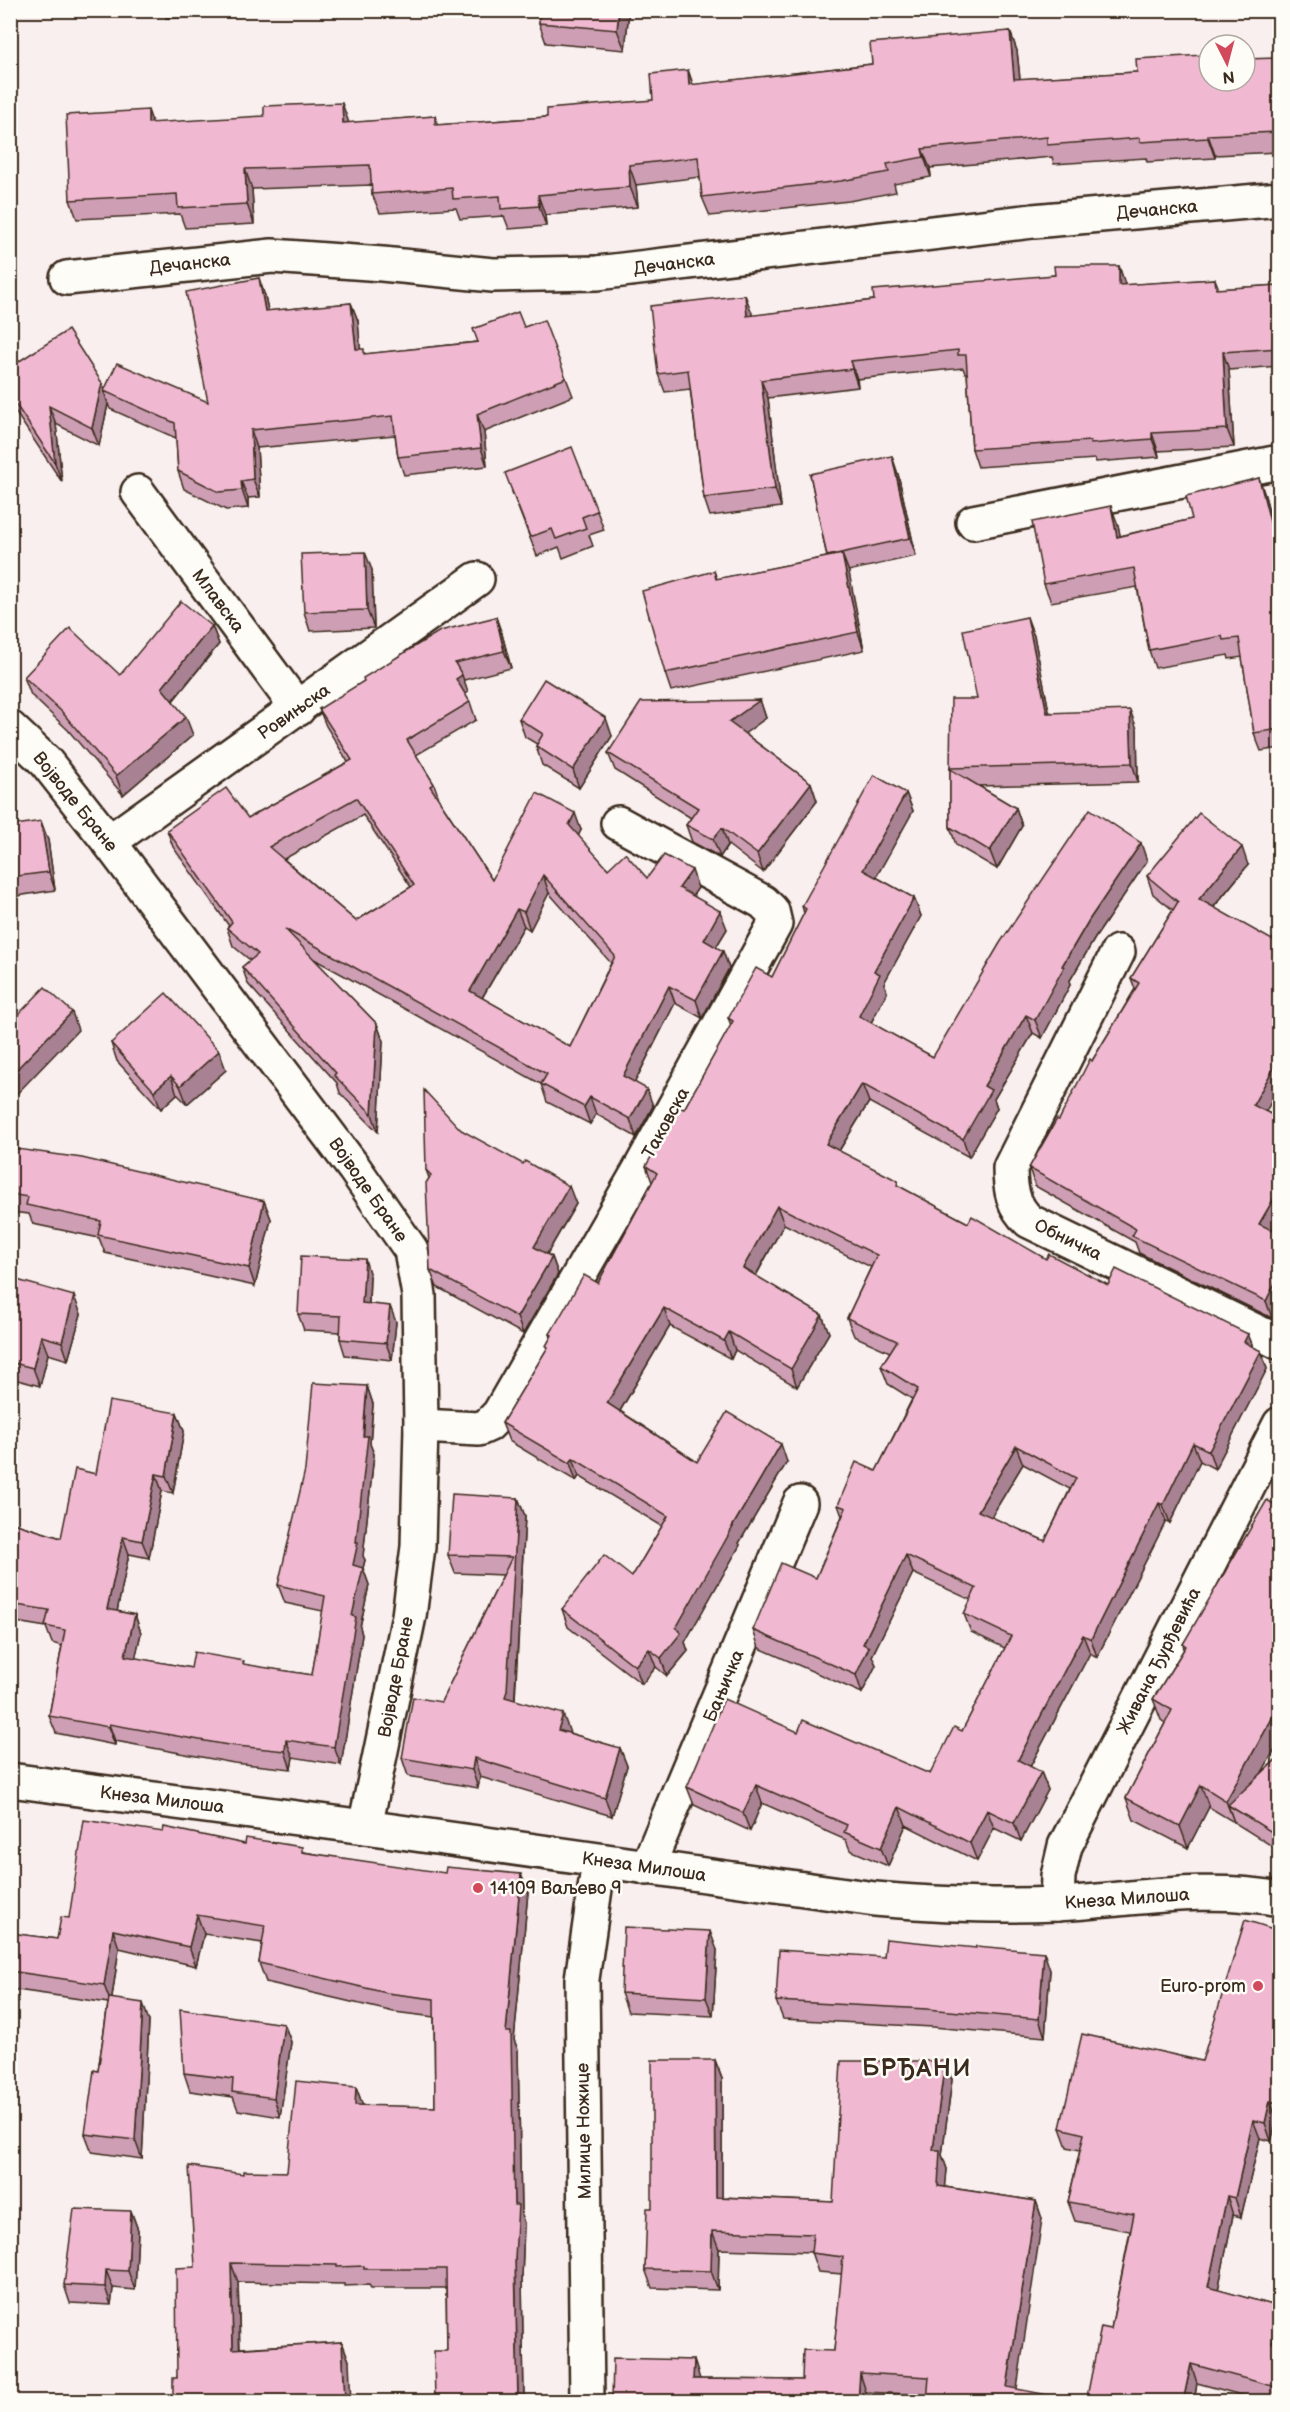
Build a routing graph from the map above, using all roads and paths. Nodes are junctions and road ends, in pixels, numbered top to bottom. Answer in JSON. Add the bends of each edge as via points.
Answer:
{"nodes":[{"id":1,"x":1280,"y":199,"type":"edge"},
{"id":2,"x":67,"y":278,"type":"dead end"},
{"id":3,"x":1280,"y":462,"type":"edge"},
{"id":4,"x":138,"y":492,"type":"dead end"},
{"id":5,"x":973,"y":522,"type":"dead end"},
{"id":6,"x":477,"y":579,"type":"dead end"},
{"id":7,"x":298,"y":709,"type":"junction"},
{"id":8,"x":10,"y":728,"type":"edge"},
{"id":9,"x":618,"y":823,"type":"dead end"},
{"id":10,"x":108,"y":842,"type":"junction"},
{"id":11,"x":1118,"y":952,"type":"dead end"},
{"id":12,"x":1280,"y":1343,"type":"edge"},
{"id":13,"x":1280,"y":1424,"type":"edge"},
{"id":14,"x":421,"y":1426,"type":"junction"},
{"id":15,"x":800,"y":1503,"type":"dead end"},
{"id":16,"x":10,"y":1780,"type":"edge"},
{"id":17,"x":365,"y":1827,"type":"junction"},
{"id":18,"x":599,"y":1861,"type":"junction"},
{"id":19,"x":647,"y":1868,"type":"junction"},
{"id":20,"x":1280,"y":1899,"type":"edge"},
{"id":21,"x":1057,"y":1904,"type":"junction"},
{"id":22,"x":587,"y":2402,"type":"edge"}],
"edges":[{"from":1,"to":2,"type":"street","name":"Дечанска","via":[[1033,221],[597,273],[493,275],[272,256]]},
{"from":3,"to":5,"type":"street"},
{"from":4,"to":7,"type":"street","name":"Млавска"},
{"from":6,"to":7,"type":"street","name":"Ровињска"},
{"from":7,"to":10,"type":"street","name":"Ровињска"},
{"from":8,"to":10,"type":"street","name":"Војводе Бране","via":[[46,762]]},
{"from":9,"to":14,"type":"street","name":"Таковска","via":[[763,902],[775,924],[499,1414],[479,1429]]},
{"from":10,"to":14,"type":"street","name":"Војводе Бране","via":[[354,1168],[411,1251],[419,1295]]},
{"from":11,"to":12,"type":"street","name":"Обничка","via":[[1010,1168],[1013,1200],[1029,1221]]},
{"from":13,"to":21,"type":"street","name":"Живана Ђурђевића","via":[[1065,1846]]},
{"from":14,"to":17,"type":"street","name":"Војводе Бране","via":[[418,1547],[409,1616]]},
{"from":15,"to":19,"type":"street","name":"Бањичка"},
{"from":16,"to":17,"type":"street","name":"Кнеза Милоша"},
{"from":17,"to":18,"type":"street","name":"Кнеза Милоша"},
{"from":18,"to":19,"type":"street","name":"Кнеза Милоша"},
{"from":18,"to":22,"type":"street","name":"Милице Ножице","via":[[582,1978]]},
{"from":19,"to":21,"type":"street","name":"Кнеза Милоша","via":[[887,1900],[958,1906]]},
{"from":20,"to":21,"type":"street","name":"Кнеза Милоша","via":[[1251,1893],[1212,1893]]}]}
